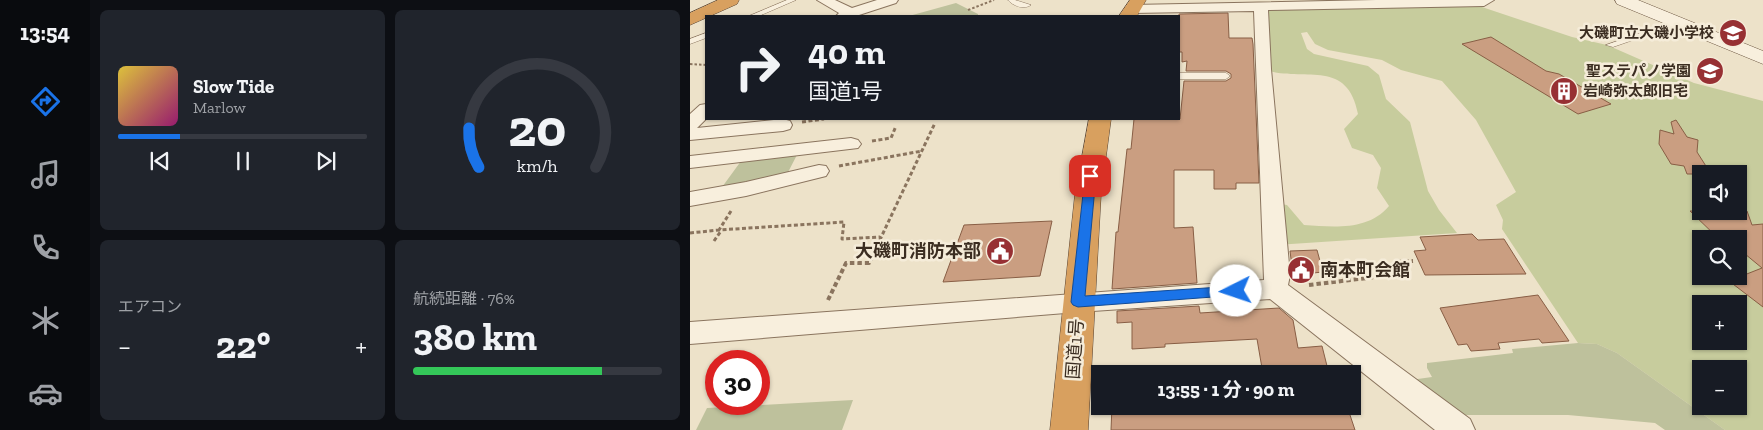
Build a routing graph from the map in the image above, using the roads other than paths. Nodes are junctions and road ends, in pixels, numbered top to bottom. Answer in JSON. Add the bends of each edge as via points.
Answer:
{"nodes":[{"id":1,"x":712,"y":0,"type":"edge"},
{"id":2,"x":731,"y":0,"type":"edge"},
{"id":3,"x":793,"y":0,"type":"edge"},
{"id":4,"x":824,"y":0,"type":"edge"},
{"id":5,"x":892,"y":0,"type":"edge"},
{"id":6,"x":1011,"y":0,"type":"edge"},
{"id":7,"x":1623,"y":0,"type":"edge"},
{"id":8,"x":1483,"y":1,"type":"edge"},
{"id":9,"x":1028,"y":5,"type":"dead end"},
{"id":10,"x":1133,"y":8,"type":"edge"},
{"id":11,"x":1261,"y":8,"type":"junction"},
{"id":12,"x":690,"y":10,"type":"edge"},
{"id":13,"x":756,"y":15,"type":"edge"},
{"id":14,"x":846,"y":15,"type":"edge"},
{"id":15,"x":690,"y":20,"type":"edge"},
{"id":16,"x":1678,"y":23,"type":"junction"},
{"id":17,"x":705,"y":35,"type":"edge"},
{"id":18,"x":690,"y":42,"type":"edge"},
{"id":19,"x":1610,"y":44,"type":"dead end"},
{"id":20,"x":1763,"y":58,"type":"edge"},
{"id":21,"x":1180,"y":76,"type":"edge"},
{"id":22,"x":1226,"y":76,"type":"dead end"},
{"id":23,"x":705,"y":110,"type":"edge"},
{"id":24,"x":1100,"y":120,"type":"edge"},
{"id":25,"x":690,"y":124,"type":"edge"},
{"id":26,"x":788,"y":124,"type":"road end"},
{"id":27,"x":690,"y":134,"type":"edge"},
{"id":28,"x":851,"y":144,"type":"road end"},
{"id":29,"x":690,"y":162,"type":"edge"},
{"id":30,"x":819,"y":171,"type":"road end"},
{"id":31,"x":690,"y":199,"type":"edge"},
{"id":32,"x":1275,"y":289,"type":"junction"},
{"id":33,"x":1078,"y":302,"type":"junction"},
{"id":34,"x":690,"y":333,"type":"edge"},
{"id":35,"x":1070,"y":430,"type":"edge"},
{"id":36,"x":1459,"y":430,"type":"edge"}],
"edges":[{"from":1,"to":12,"type":"highway"},
{"from":2,"to":15,"type":"highway"},
{"from":3,"to":13,"type":"lane"},
{"from":4,"to":14,"type":"street"},
{"from":5,"to":14,"type":"street"},
{"from":6,"to":9,"type":"lane"},
{"from":7,"to":16,"type":"street"},
{"from":8,"to":11,"type":"street"},
{"from":10,"to":11,"type":"street"},
{"from":11,"to":32,"type":"street","via":[[1278,275]]},
{"from":16,"to":19,"type":"lane"},
{"from":16,"to":20,"type":"street"},
{"from":17,"to":18,"type":"lane"},
{"from":21,"to":22,"type":"lane"},
{"from":23,"to":25,"type":"street"},
{"from":24,"to":33,"type":"highway","name":"国道1号","via":[[1088,194]]},
{"from":26,"to":27,"type":"street"},
{"from":28,"to":29,"type":"street"},
{"from":30,"to":31,"type":"street"},
{"from":32,"to":33,"type":"street"},
{"from":32,"to":36,"type":"street"},
{"from":33,"to":34,"type":"street"},
{"from":33,"to":35,"type":"highway","name":"国道1号"}]}
